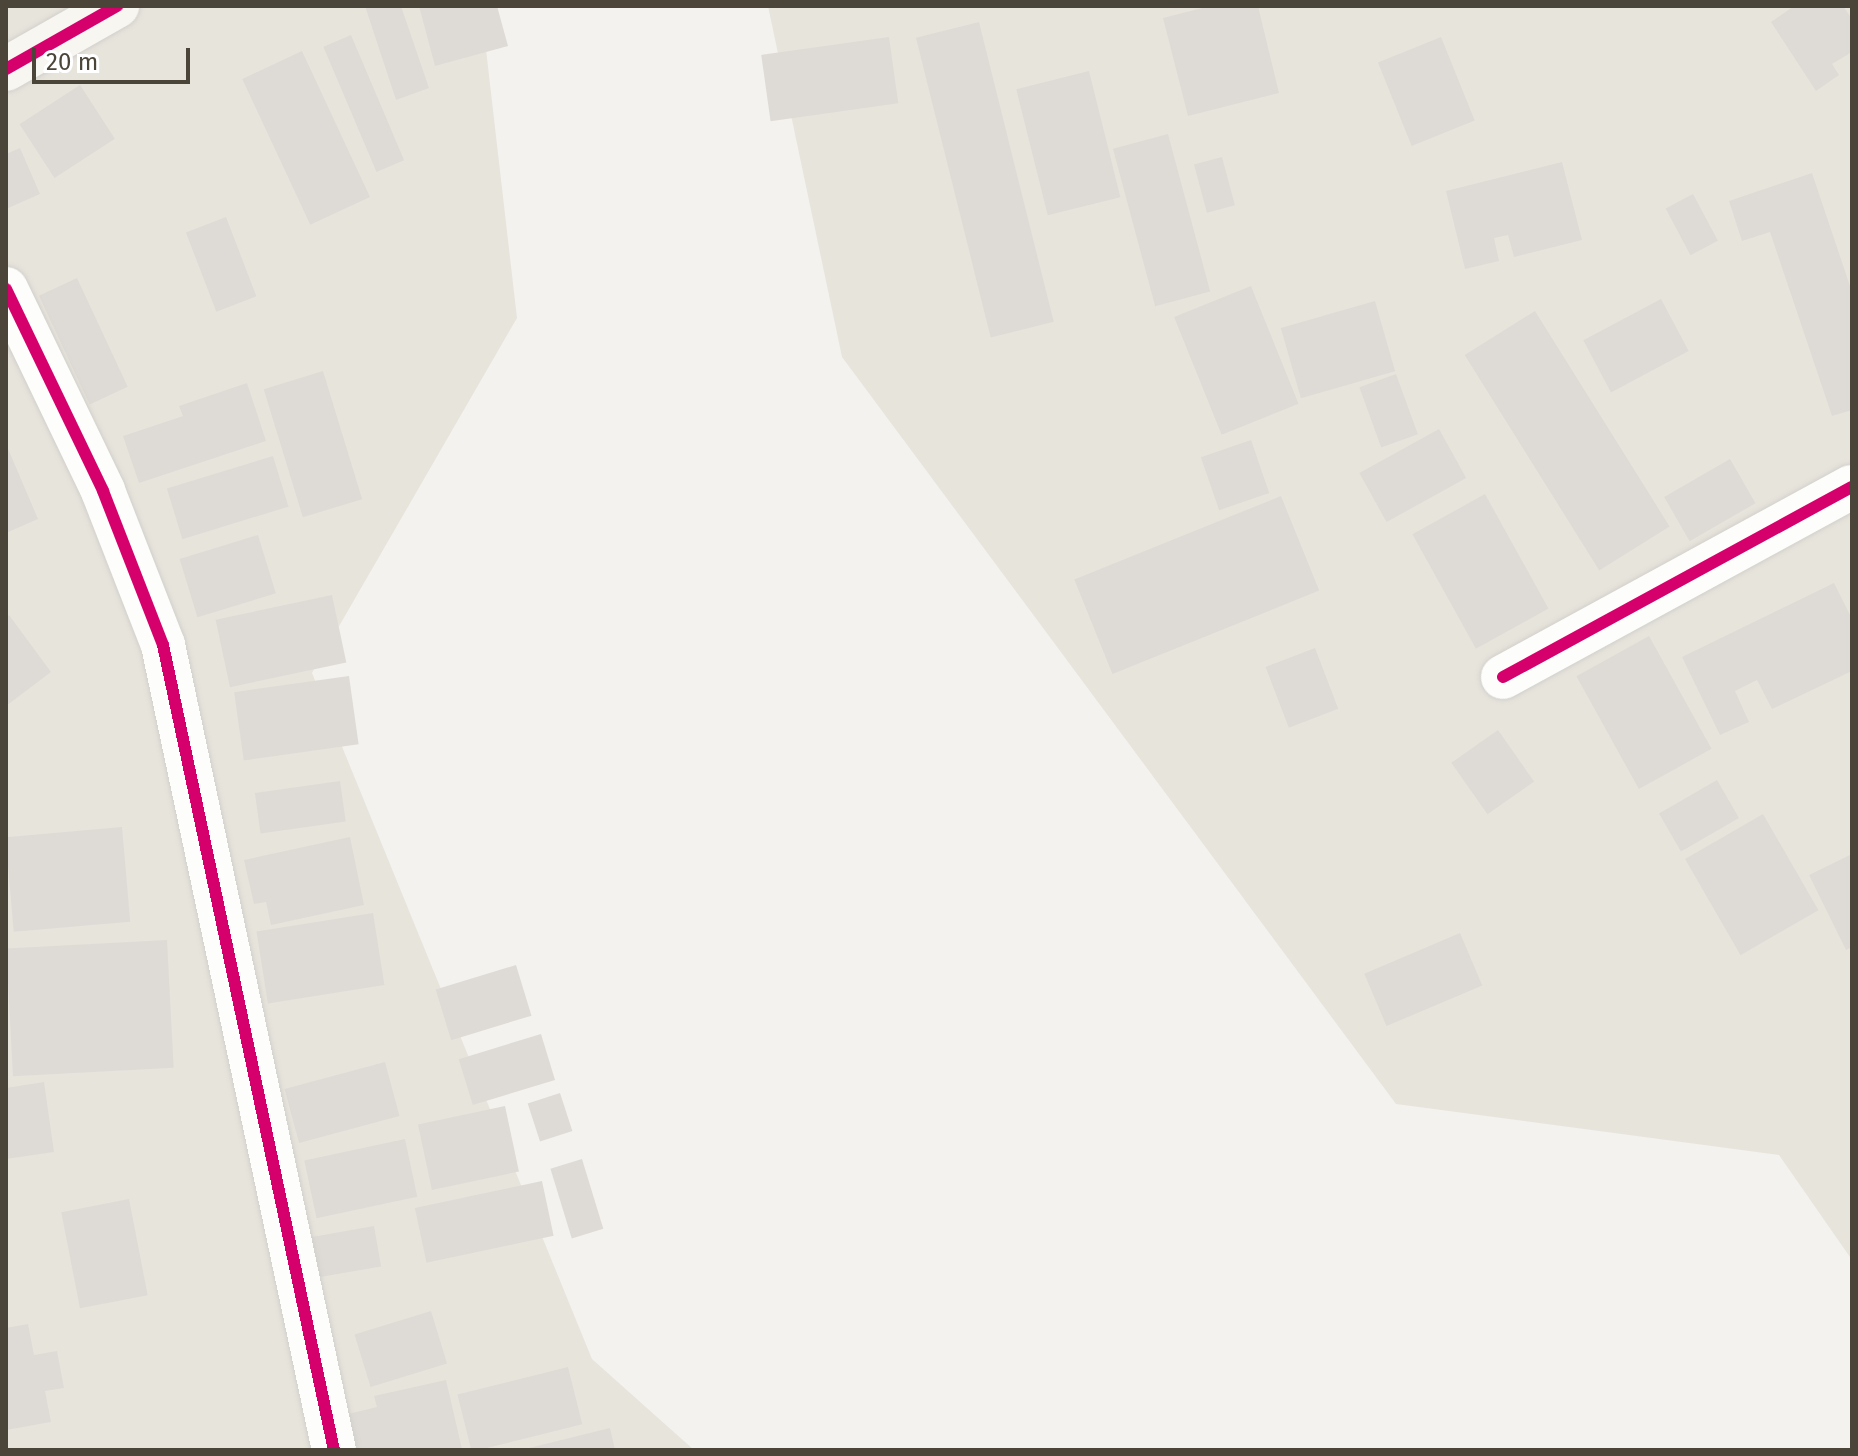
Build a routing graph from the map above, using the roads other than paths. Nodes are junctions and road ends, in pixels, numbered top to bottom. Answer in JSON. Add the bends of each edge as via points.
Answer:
{"nodes":[{"id":1,"x":117,"y":6,"type":"edge"},
{"id":2,"x":6,"y":69,"type":"edge"},
{"id":3,"x":6,"y":289,"type":"edge"},
{"id":4,"x":1852,"y":487,"type":"edge"},
{"id":5,"x":1503,"y":677,"type":"dead end"},
{"id":6,"x":334,"y":1450,"type":"edge"}],
"edges":[{"from":1,"to":2,"type":"street"},
{"from":3,"to":6,"type":"street","via":[[103,491],[163,645]]},
{"from":4,"to":5,"type":"street"}]}
